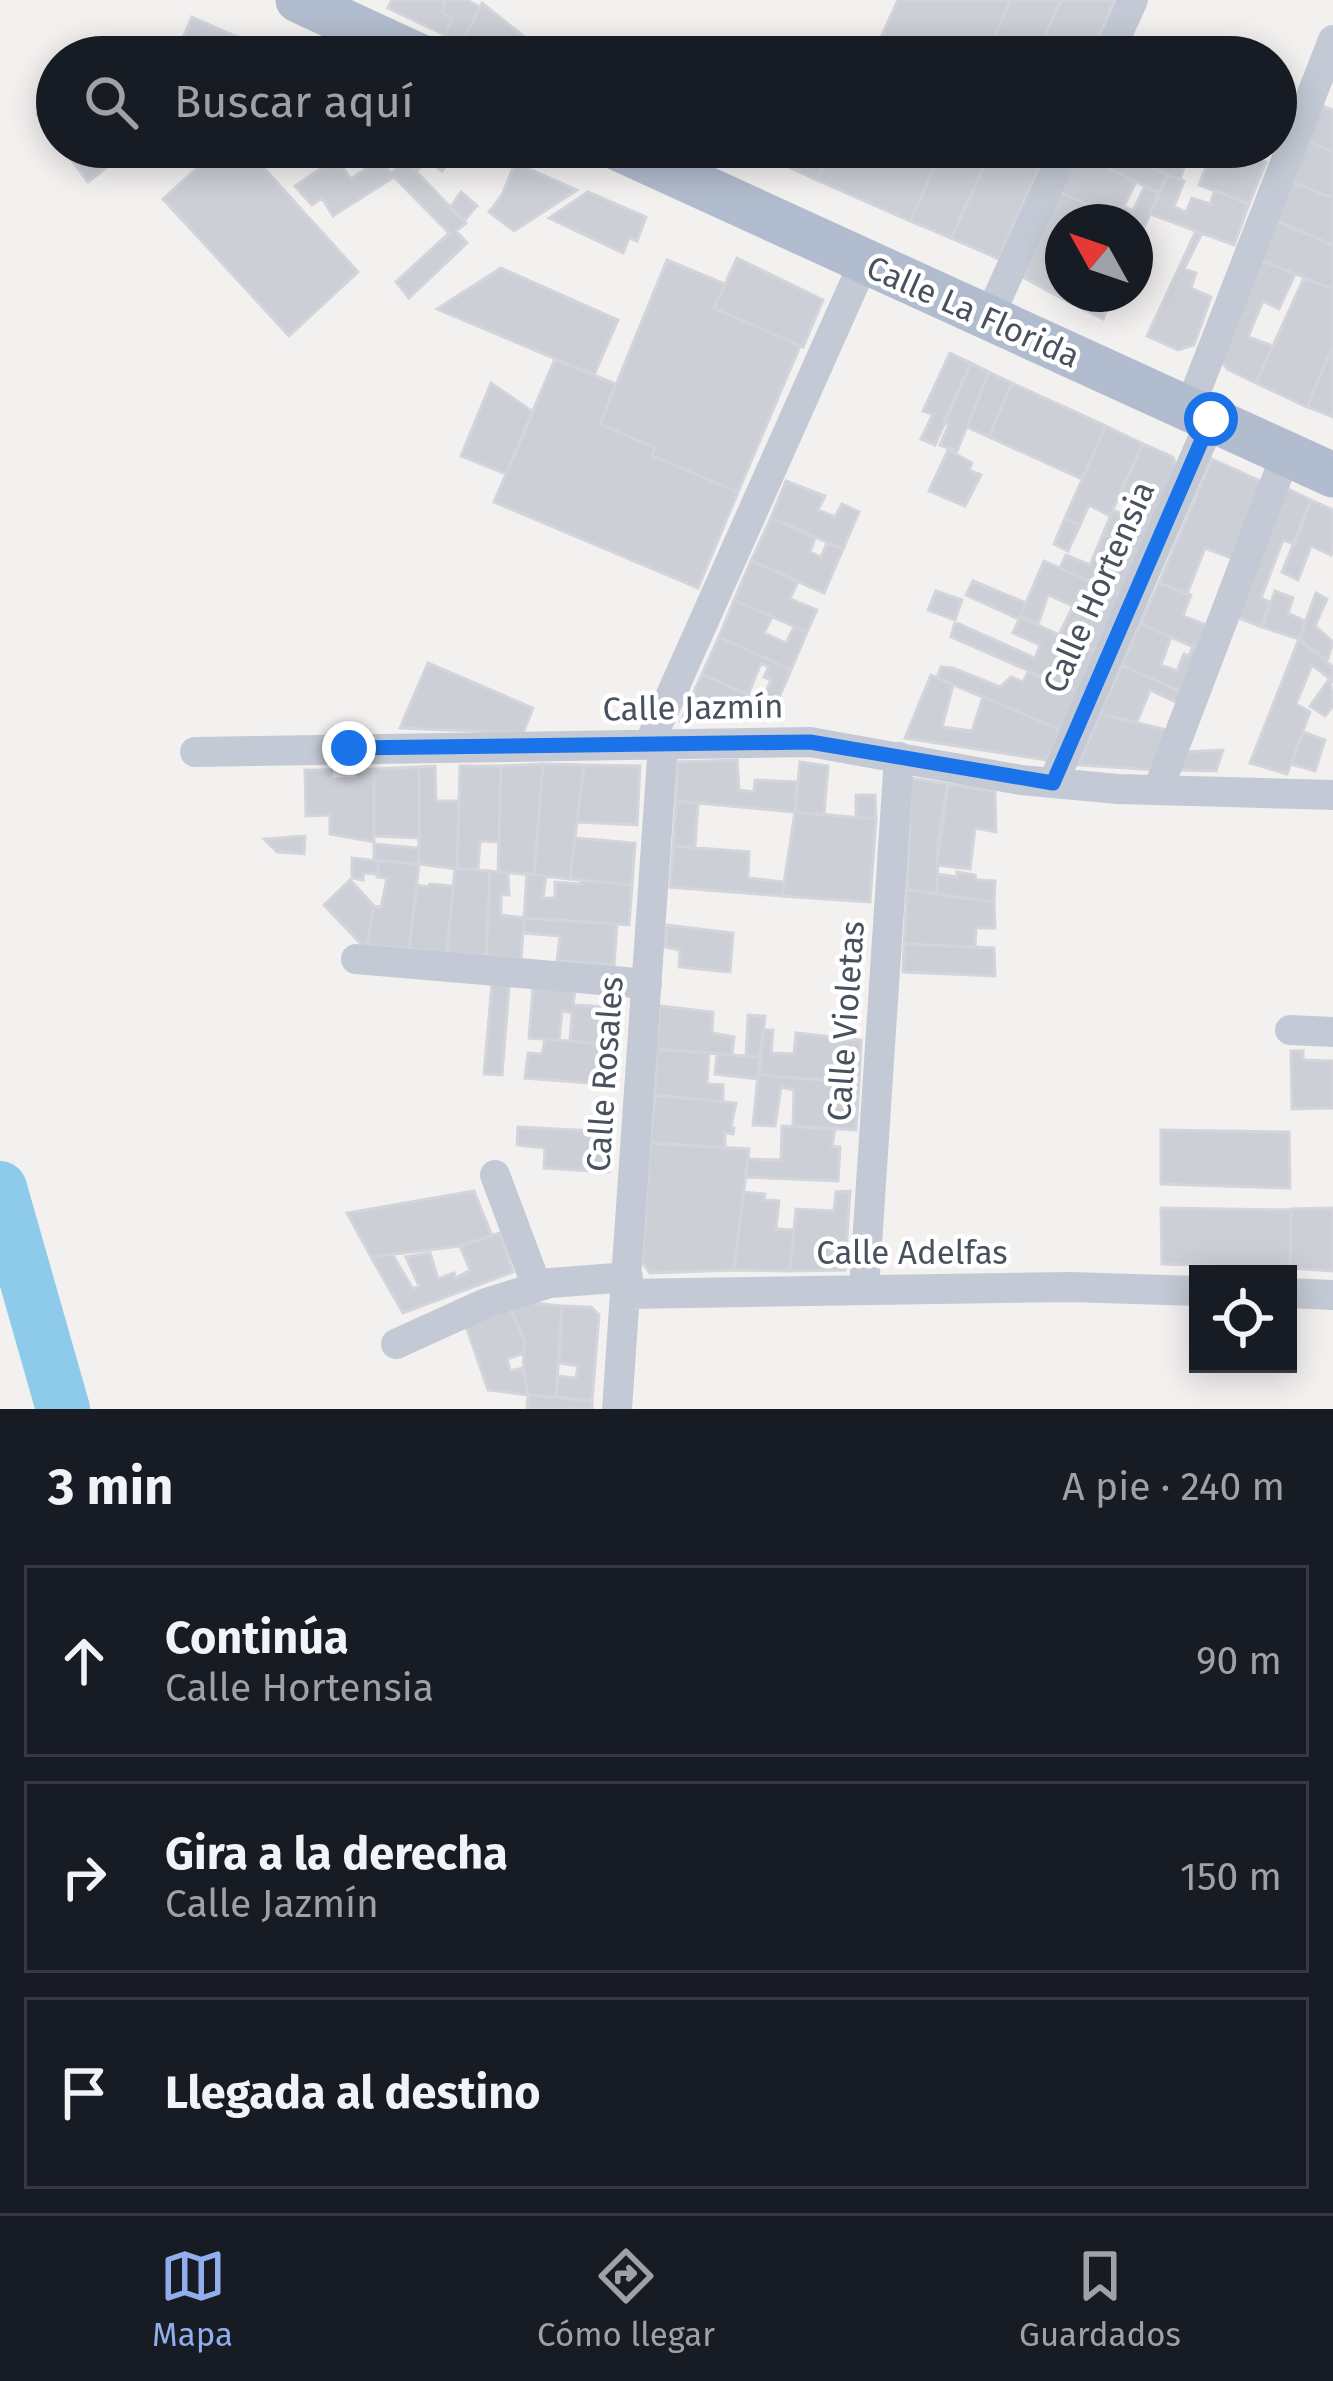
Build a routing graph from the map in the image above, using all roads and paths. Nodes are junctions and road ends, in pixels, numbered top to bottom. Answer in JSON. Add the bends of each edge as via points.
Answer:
{"nodes":[{"id":1,"x":298,"y":0,"type":"edge"},
{"id":2,"x":1133,"y":0,"type":"edge"},
{"id":3,"x":376,"y":36,"type":"edge"},
{"id":4,"x":1117,"y":36,"type":"edge"},
{"id":5,"x":1333,"y":40,"type":"edge"},
{"id":6,"x":1297,"y":141,"type":"edge"},
{"id":7,"x":660,"y":168,"type":"edge"},
{"id":8,"x":1056,"y":168,"type":"edge"},
{"id":9,"x":1287,"y":168,"type":"edge"},
{"id":10,"x":863,"y":262,"type":"junction"},
{"id":11,"x":988,"y":319,"type":"junction"},
{"id":12,"x":1200,"y":414,"type":"junction"},
{"id":13,"x":1286,"y":454,"type":"junction"},
{"id":14,"x":1333,"y":475,"type":"edge"},
{"id":15,"x":656,"y":744,"type":"junction"},
{"id":16,"x":195,"y":752,"type":"dead end"},
{"id":17,"x":899,"y":757,"type":"junction"},
{"id":18,"x":1053,"y":783,"type":"junction"},
{"id":19,"x":1158,"y":790,"type":"junction"},
{"id":20,"x":1333,"y":795,"type":"edge"},
{"id":21,"x":356,"y":958,"type":"dead end"},
{"id":22,"x":647,"y":983,"type":"junction"},
{"id":23,"x":1290,"y":1030,"type":"dead end"},
{"id":24,"x":1333,"y":1032,"type":"edge"},
{"id":25,"x":495,"y":1175,"type":"dead end"},
{"id":26,"x":627,"y":1286,"type":"junction"},
{"id":27,"x":537,"y":1287,"type":"junction"},
{"id":28,"x":864,"y":1290,"type":"junction"},
{"id":29,"x":1189,"y":1291,"type":"edge"},
{"id":30,"x":1297,"y":1294,"type":"edge"},
{"id":31,"x":1333,"y":1295,"type":"edge"},
{"id":32,"x":396,"y":1344,"type":"dead end"},
{"id":33,"x":617,"y":1409,"type":"edge"}],
"edges":[{"from":1,"to":3,"type":"main road"},
{"from":2,"to":4,"type":"street"},
{"from":5,"to":6,"type":"street","name":"Calle Hortensia"},
{"from":7,"to":10,"type":"main road","name":"Calle La Florida"},
{"from":8,"to":11,"type":"street"},
{"from":9,"to":12,"type":"street","name":"Calle Hortensia"},
{"from":10,"to":11,"type":"main road","name":"Calle La Florida"},
{"from":10,"to":15,"type":"street","name":"Calle Rosales"},
{"from":11,"to":12,"type":"main road","name":"Calle La Florida"},
{"from":12,"to":13,"type":"main road","name":"Calle La Florida"},
{"from":12,"to":18,"type":"street","name":"Calle Hortensia"},
{"from":13,"to":14,"type":"main road","name":"Calle La Florida"},
{"from":13,"to":19,"type":"street"},
{"from":15,"to":16,"type":"street","name":"Calle Jazmín"},
{"from":15,"to":17,"type":"street","name":"Calle Jazmín","via":[[810,742]]},
{"from":15,"to":22,"type":"street","name":"Calle Rosales"},
{"from":17,"to":18,"type":"street","name":"Calle Jazmín"},
{"from":17,"to":28,"type":"street","name":"Calle Violetas"},
{"from":18,"to":19,"type":"street","name":"Calle Jazmín"},
{"from":19,"to":20,"type":"street","name":"Calle Jazmín"},
{"from":21,"to":22,"type":"street"},
{"from":22,"to":26,"type":"street","name":"Calle Rosales"},
{"from":23,"to":24,"type":"street"},
{"from":25,"to":27,"type":"street"},
{"from":26,"to":27,"type":"street","name":"Calle Adelfas"},
{"from":26,"to":28,"type":"street","name":"Calle Adelfas"},
{"from":26,"to":33,"type":"street","name":"Calle Rosales"},
{"from":27,"to":32,"type":"street","name":"Calle Adelfas"},
{"from":28,"to":29,"type":"street","name":"Calle Adelfas"},
{"from":30,"to":31,"type":"street"}]}
